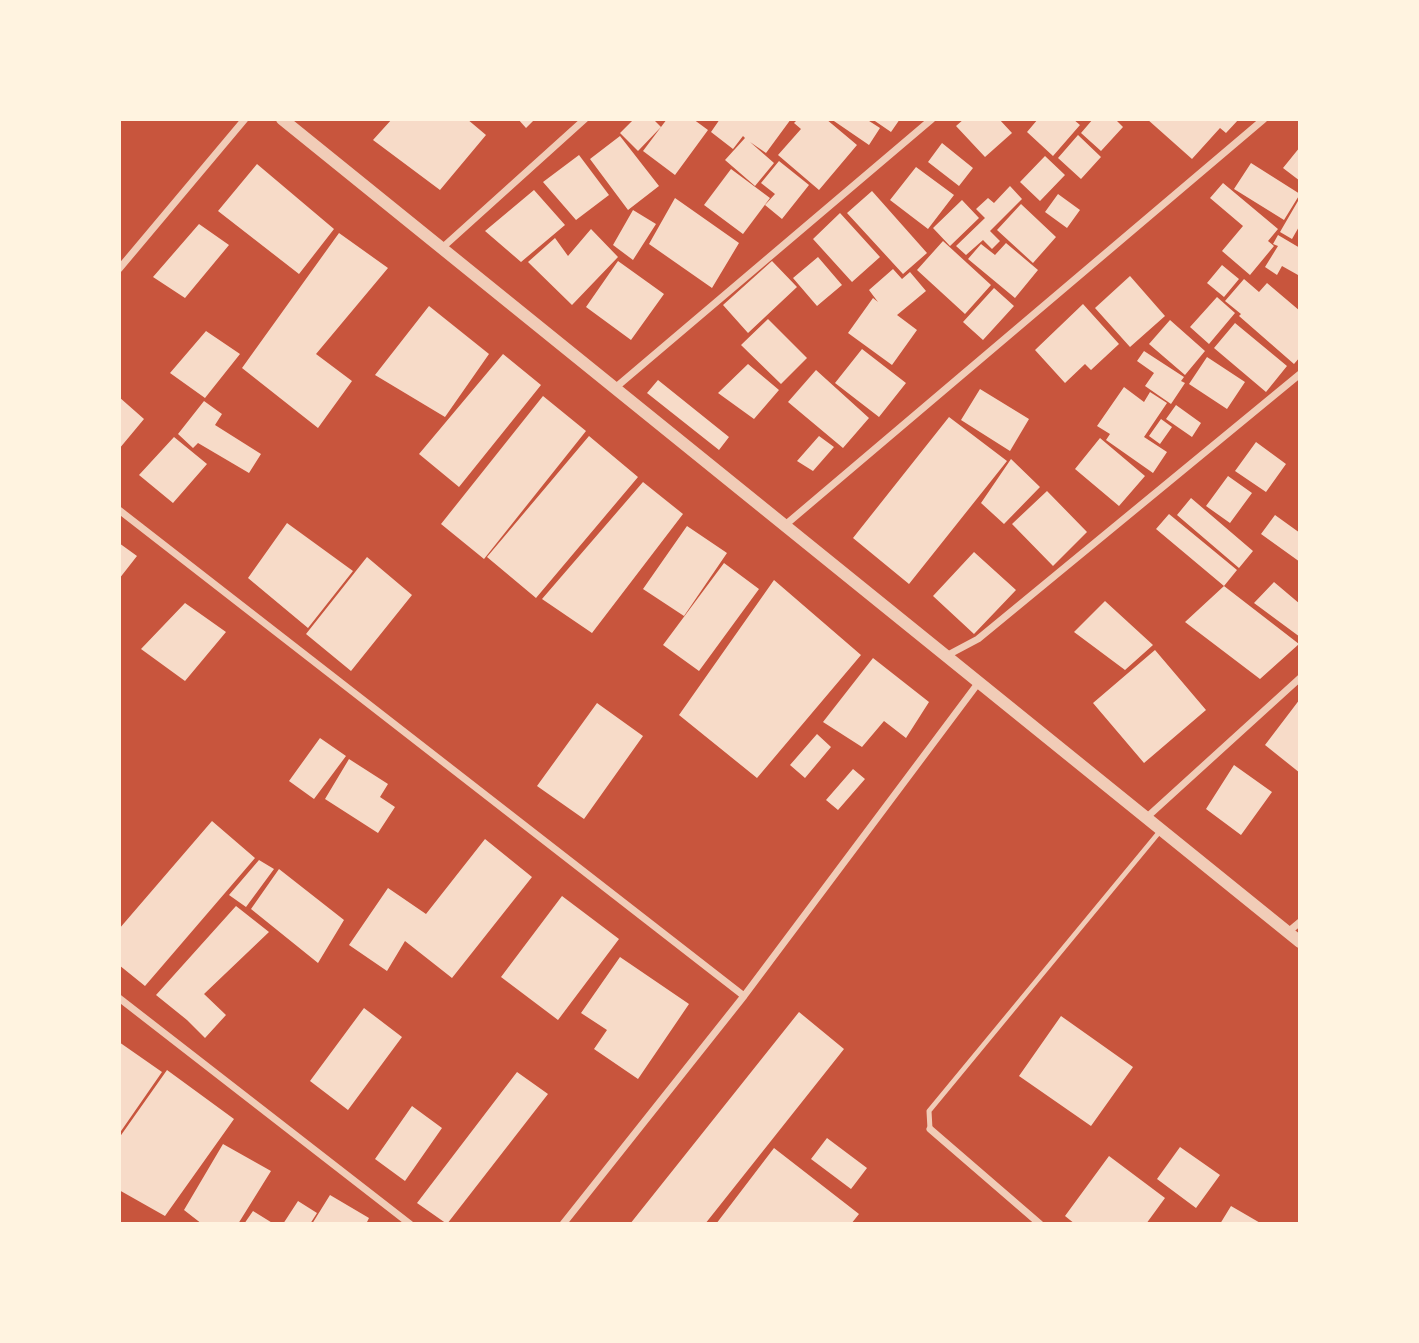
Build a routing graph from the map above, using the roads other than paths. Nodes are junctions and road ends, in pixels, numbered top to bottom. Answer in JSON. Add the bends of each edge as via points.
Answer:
{"nodes":[{"id":1,"x":245,"y":119,"type":"edge"},
{"id":2,"x":282,"y":119,"type":"edge"},
{"id":3,"x":585,"y":119,"type":"edge"},
{"id":4,"x":932,"y":119,"type":"edge"},
{"id":5,"x":1264,"y":119,"type":"edge"},
{"id":6,"x":442,"y":248,"type":"junction"},
{"id":7,"x":119,"y":269,"type":"edge"},
{"id":8,"x":1300,"y":374,"type":"edge"},
{"id":9,"x":615,"y":388,"type":"junction"},
{"id":10,"x":119,"y":510,"type":"edge"},
{"id":11,"x":785,"y":526,"type":"junction"},
{"id":12,"x":946,"y":656,"type":"junction"},
{"id":13,"x":1300,"y":678,"type":"edge"},
{"id":14,"x":979,"y":682,"type":"junction"},
{"id":15,"x":1146,"y":818,"type":"junction"},
{"id":16,"x":1161,"y":829,"type":"junction"},
{"id":17,"x":1300,"y":922,"type":"edge"},
{"id":18,"x":1288,"y":932,"type":"junction"},
{"id":19,"x":1300,"y":942,"type":"edge"},
{"id":20,"x":744,"y":996,"type":"junction"},
{"id":21,"x":119,"y":998,"type":"edge"},
{"id":22,"x":930,"y":1129,"type":"joint"},
{"id":23,"x":410,"y":1224,"type":"edge"},
{"id":24,"x":562,"y":1224,"type":"edge"},
{"id":25,"x":1040,"y":1224,"type":"edge"}],
"edges":[{"from":1,"to":7,"type":"street"},
{"from":2,"to":6,"type":"street"},
{"from":3,"to":6,"type":"street"},
{"from":4,"to":9,"type":"street"},
{"from":5,"to":11,"type":"street"},
{"from":6,"to":9,"type":"street"},
{"from":8,"to":12,"type":"street","via":[[978,639]]},
{"from":9,"to":11,"type":"street"},
{"from":10,"to":20,"type":"street"},
{"from":11,"to":12,"type":"street"},
{"from":12,"to":14,"type":"street"},
{"from":13,"to":15,"type":"street"},
{"from":14,"to":15,"type":"street"},
{"from":14,"to":20,"type":"street"},
{"from":15,"to":16,"type":"street"},
{"from":16,"to":18,"type":"street"},
{"from":16,"to":22,"type":"lane","via":[[929,1111]]},
{"from":17,"to":18,"type":"street"},
{"from":18,"to":19,"type":"street"},
{"from":20,"to":24,"type":"street"},
{"from":21,"to":23,"type":"street"},
{"from":22,"to":25,"type":"street"}]}
